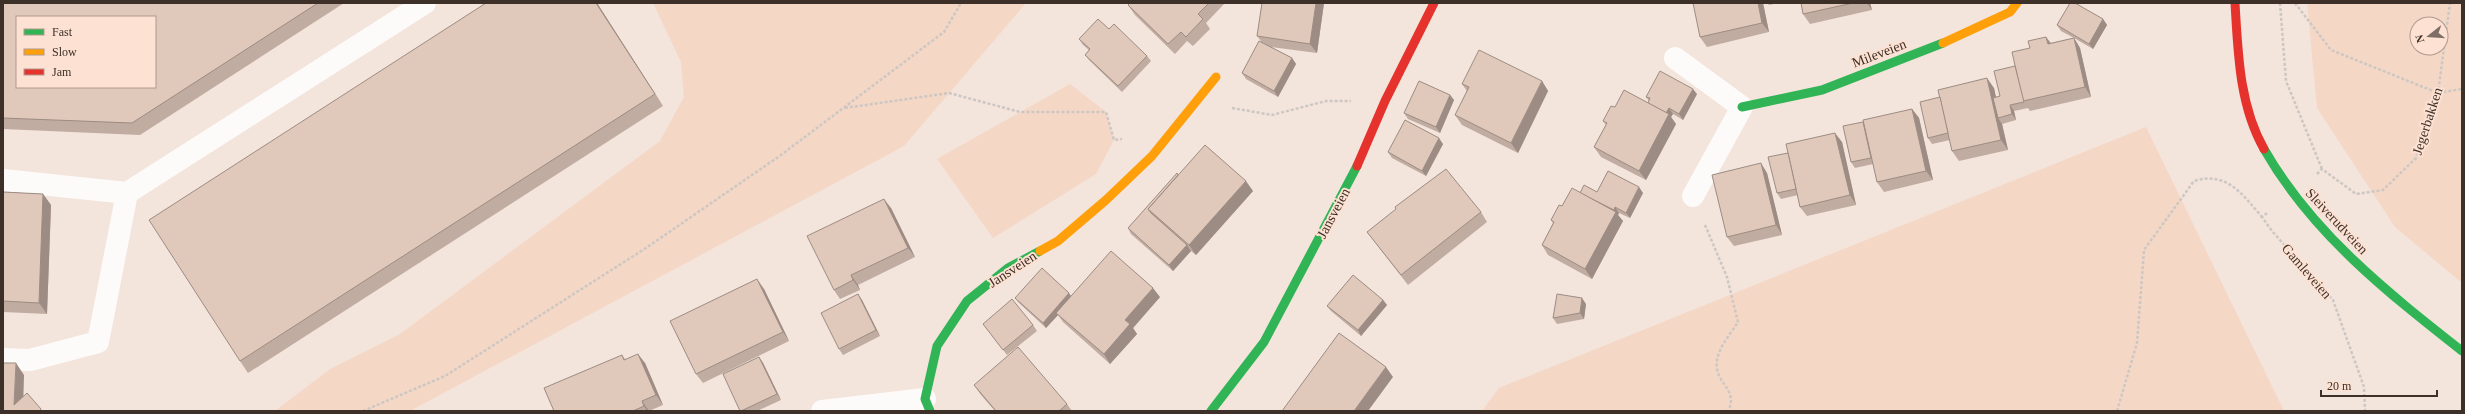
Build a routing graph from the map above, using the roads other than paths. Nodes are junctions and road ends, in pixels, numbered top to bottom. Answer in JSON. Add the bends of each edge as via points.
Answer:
{"nodes":[{"id":1,"x":425,"y":3,"type":"edge"},
{"id":2,"x":1434,"y":3,"type":"edge"},
{"id":3,"x":2017,"y":3,"type":"edge"},
{"id":4,"x":2235,"y":3,"type":"edge"},
{"id":5,"x":1675,"y":58,"type":"dead end"},
{"id":6,"x":1216,"y":77,"type":"dead end"},
{"id":7,"x":1742,"y":107,"type":"junction"},
{"id":8,"x":3,"y":180,"type":"edge"},
{"id":9,"x":127,"y":193,"type":"junction"},
{"id":10,"x":1693,"y":196,"type":"road end"},
{"id":11,"x":2462,"y":351,"type":"edge"},
{"id":12,"x":3,"y":359,"type":"edge"},
{"id":13,"x":928,"y":405,"type":"edge"},
{"id":14,"x":822,"y":411,"type":"edge"},
{"id":15,"x":1211,"y":411,"type":"edge"}],
"edges":[{"from":1,"to":9,"type":"street"},
{"from":2,"to":15,"type":"street","name":"Jansveien","via":[[1385,101],[1349,185],[1264,342]]},
{"from":3,"to":7,"type":"street","name":"Mileveien","via":[[2010,12],[1966,34],[1822,90]]},
{"from":4,"to":11,"type":"street","name":"Sleiverudveien","via":[[2239,55],[2254,126],[2266,153],[2292,194],[2314,222],[2344,252],[2383,288]]},
{"from":5,"to":7,"type":"street"},
{"from":6,"to":13,"type":"street","name":"Jansveien","via":[[1152,156],[1058,241],[1008,268],[967,301],[937,346]]},
{"from":7,"to":10,"type":"street"},
{"from":8,"to":9,"type":"street"},
{"from":9,"to":12,"type":"street","via":[[98,342],[30,360]]},
{"from":13,"to":14,"type":"street","name":"Jansveien"}]}
